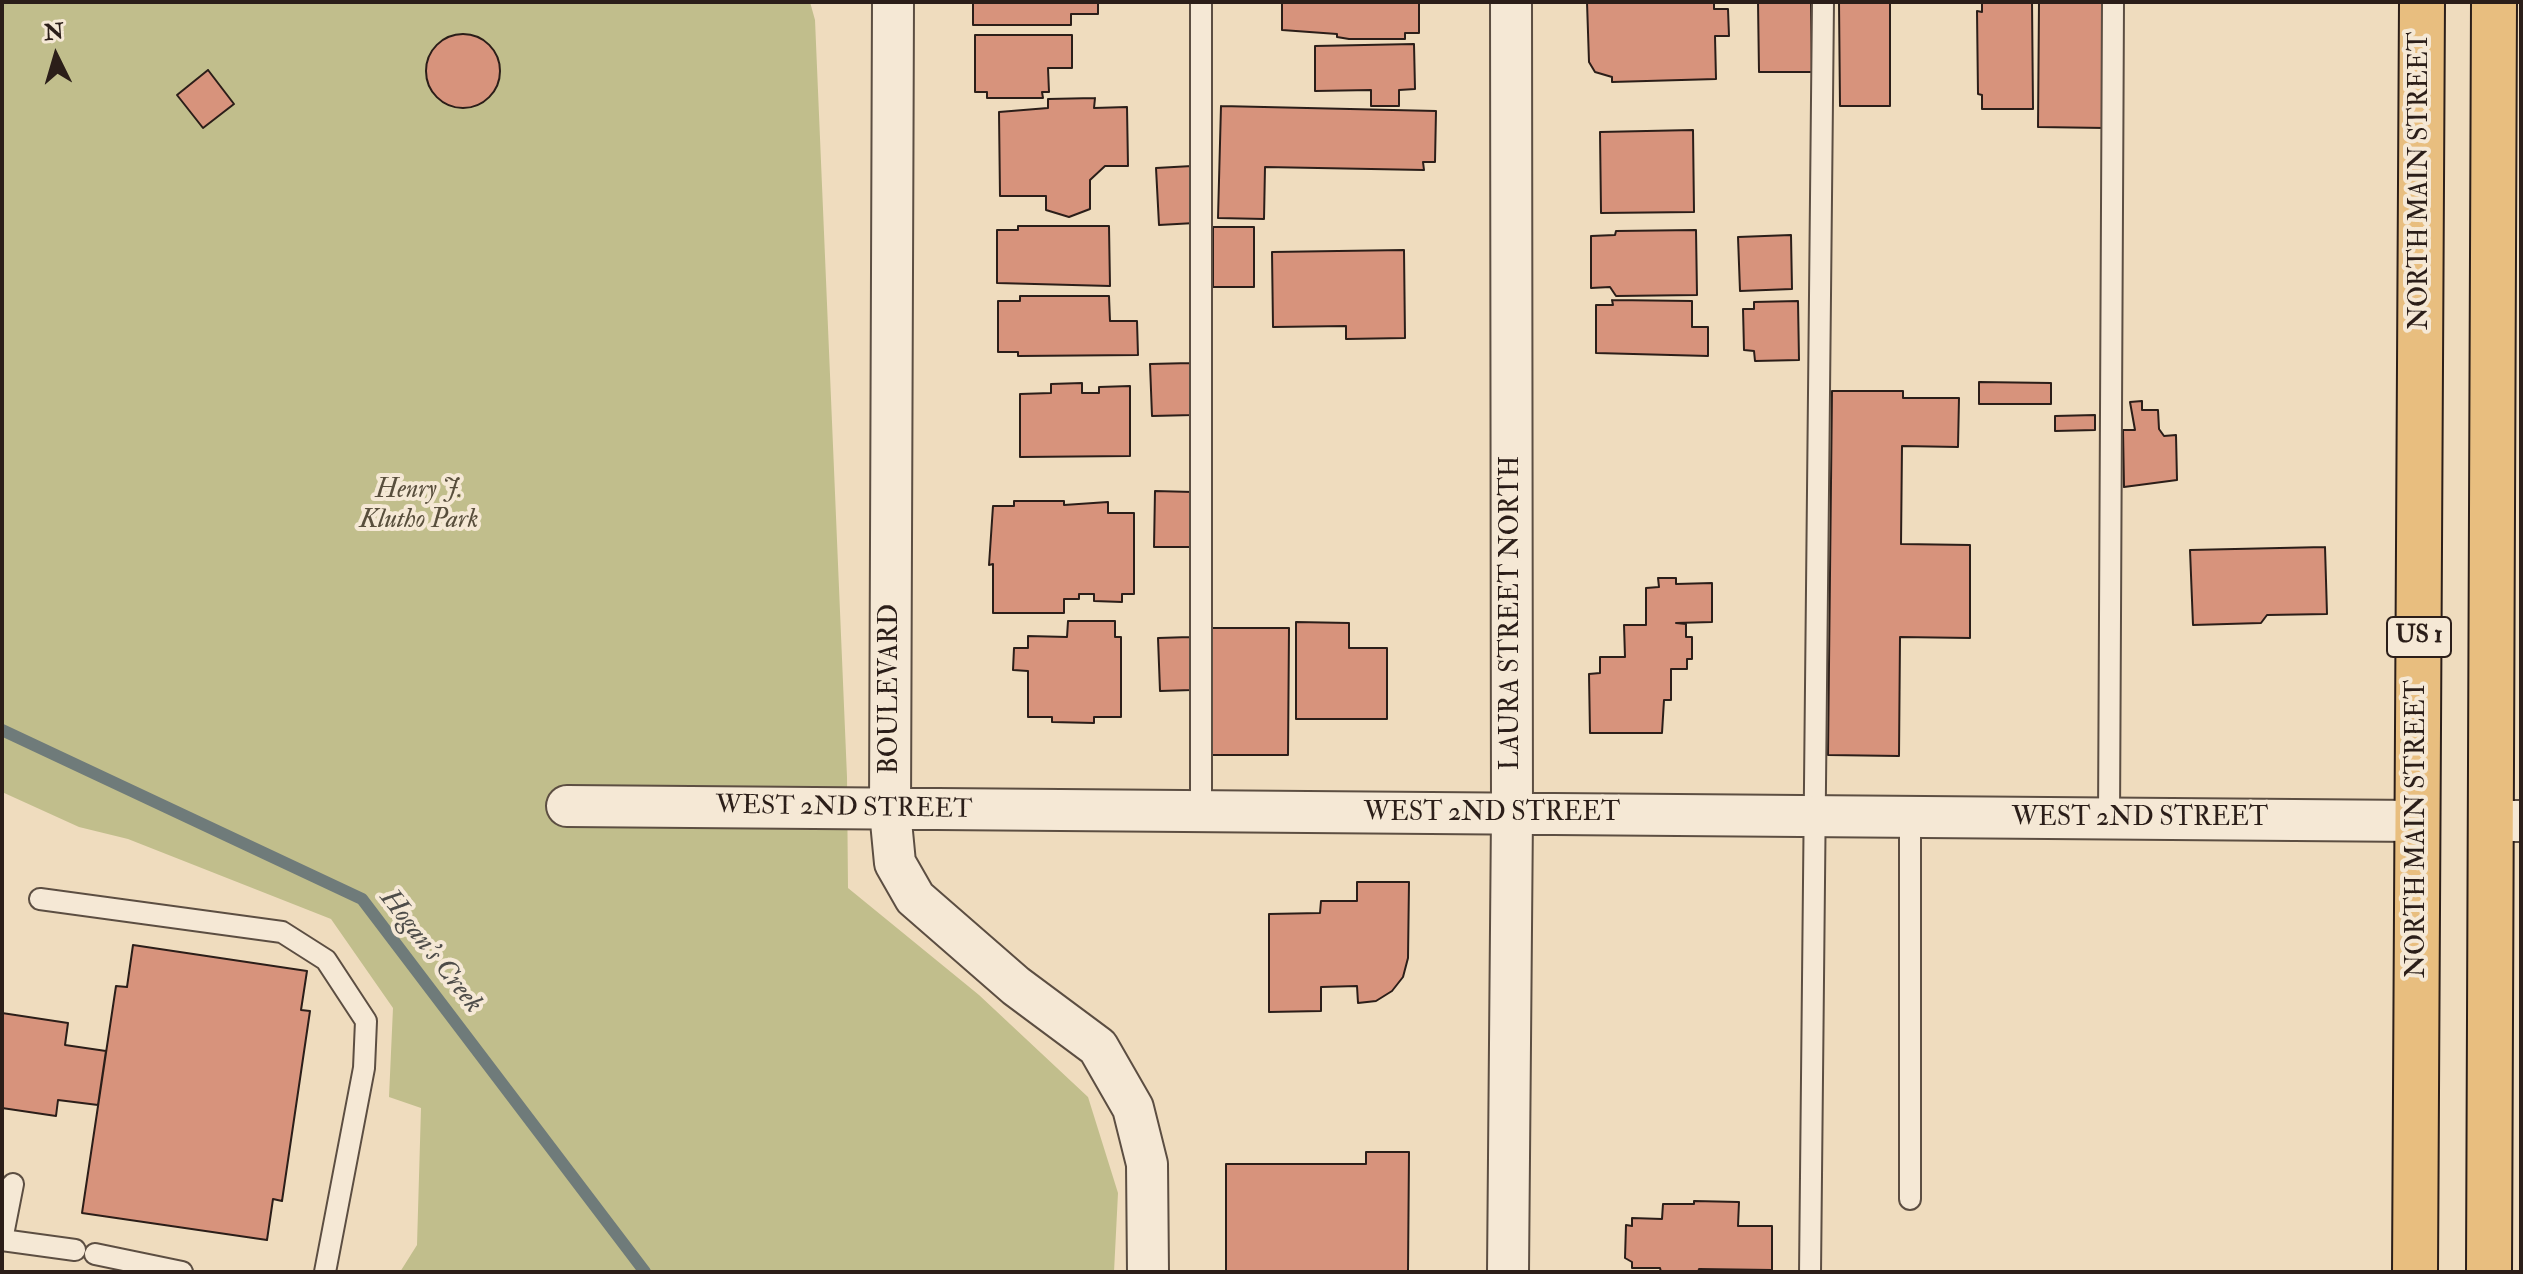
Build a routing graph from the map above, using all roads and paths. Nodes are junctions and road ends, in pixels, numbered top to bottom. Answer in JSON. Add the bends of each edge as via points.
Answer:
{"nodes":[{"id":1,"x":893,"y":2,"type":"edge"},
{"id":2,"x":1201,"y":2,"type":"edge"},
{"id":3,"x":1511,"y":2,"type":"edge"},
{"id":4,"x":1823,"y":2,"type":"edge"},
{"id":5,"x":2113,"y":2,"type":"edge"},
{"id":6,"x":2422,"y":2,"type":"edge"},
{"id":7,"x":2494,"y":2,"type":"edge"},
{"id":8,"x":567,"y":806,"type":"dead end"},
{"id":9,"x":890,"y":811,"type":"junction"},
{"id":10,"x":1201,"y":812,"type":"junction"},
{"id":11,"x":1512,"y":814,"type":"junction"},
{"id":12,"x":1814,"y":816,"type":"junction"},
{"id":13,"x":1910,"y":817,"type":"junction"},
{"id":14,"x":2109,"y":819,"type":"junction"},
{"id":15,"x":2418,"y":821,"type":"junction"},
{"id":16,"x":2506,"y":821,"type":"edge"},
{"id":17,"x":40,"y":899,"type":"dead end"},
{"id":18,"x":13,"y":1184,"type":"dead end"},
{"id":19,"x":1910,"y":1199,"type":"dead end"},
{"id":20,"x":2,"y":1240,"type":"edge"},
{"id":21,"x":182,"y":1272,"type":"edge"},
{"id":22,"x":325,"y":1272,"type":"edge"},
{"id":23,"x":1148,"y":1272,"type":"edge"},
{"id":24,"x":1508,"y":1272,"type":"edge"},
{"id":25,"x":1810,"y":1272,"type":"edge"},
{"id":26,"x":2415,"y":1272,"type":"edge"},
{"id":27,"x":2489,"y":1272,"type":"edge"}],
"edges":[{"from":1,"to":9,"type":"street","name":"BOULEVARD"},
{"from":2,"to":10,"type":"lane"},
{"from":3,"to":11,"type":"street","name":"LAURA STREET NORTH"},
{"from":4,"to":12,"type":"lane"},
{"from":5,"to":14,"type":"lane"},
{"from":6,"to":15,"type":"main road","name":"NORTH MAIN STREET","number":"US 1"},
{"from":7,"to":16,"type":"main road"},
{"from":8,"to":9,"type":"street","name":"WEST 2ND STREET"},
{"from":9,"to":10,"type":"street","name":"WEST 2ND STREET"},
{"from":9,"to":23,"type":"street","name":"BOULEVARD","via":[[895,863],[915,898],[1016,986],[1098,1047],[1133,1108],[1147,1164]]},
{"from":10,"to":11,"type":"street","name":"WEST 2ND STREET"},
{"from":11,"to":12,"type":"street","name":"WEST 2ND STREET"},
{"from":11,"to":24,"type":"street","name":"LAURA STREET NORTH"},
{"from":12,"to":13,"type":"street","name":"WEST 2ND STREET"},
{"from":12,"to":25,"type":"lane"},
{"from":13,"to":14,"type":"street","name":"WEST 2ND STREET"},
{"from":13,"to":19,"type":"lane"},
{"from":14,"to":15,"type":"street","name":"WEST 2ND STREET"},
{"from":15,"to":26,"type":"main road","name":"NORTH MAIN STREET","number":"US 1"},
{"from":16,"to":27,"type":"main road"},
{"from":17,"to":22,"type":"lane","via":[[282,932],[326,960],[366,1021],[364,1068]]},
{"from":18,"to":20,"type":"lane"},
{"from":20,"to":21,"type":"lane"}]}
